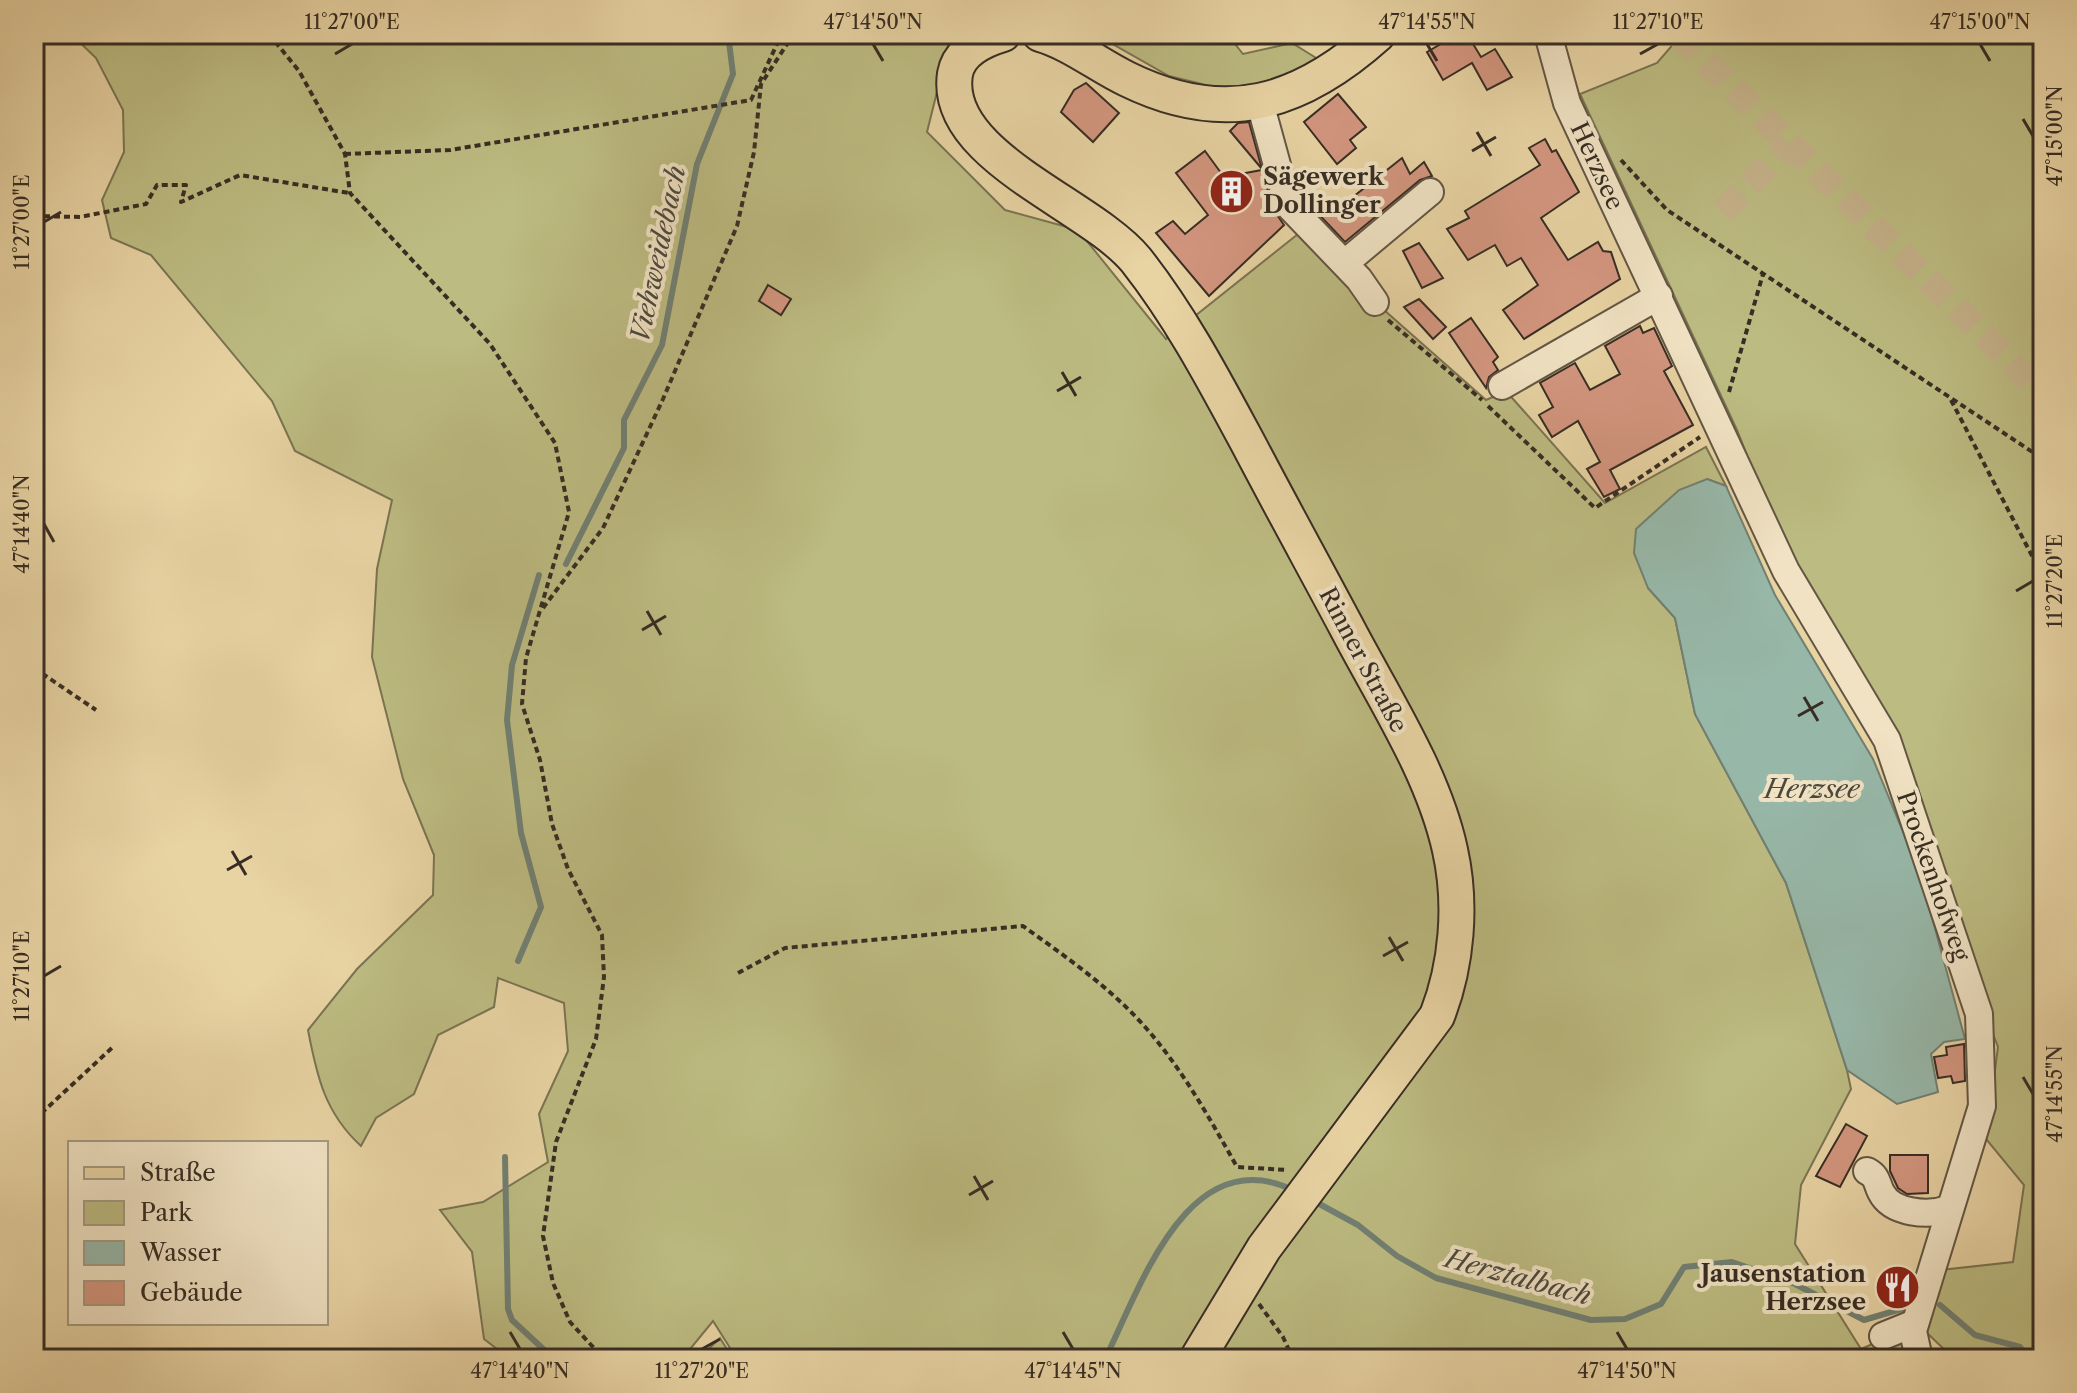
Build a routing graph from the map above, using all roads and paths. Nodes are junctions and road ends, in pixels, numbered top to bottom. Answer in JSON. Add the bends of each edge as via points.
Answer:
{"nodes":[{"id":1,"x":269,"y":34,"type":"edge"},
{"id":2,"x":773,"y":34,"type":"edge"},
{"id":3,"x":798,"y":34,"type":"edge"},
{"id":4,"x":1003,"y":34,"type":"edge"},
{"id":5,"x":1040,"y":34,"type":"edge"},
{"id":6,"x":1378,"y":34,"type":"edge"},
{"id":7,"x":1548,"y":34,"type":"edge"},
{"id":8,"x":1260,"y":103,"type":"junction"},
{"id":9,"x":345,"y":154,"type":"junction"},
{"id":10,"x":1617,"y":156,"type":"dead end"},
{"id":11,"x":1430,"y":192,"type":"dead end"},
{"id":12,"x":350,"y":193,"type":"junction"},
{"id":13,"x":34,"y":216,"type":"edge"},
{"id":14,"x":1345,"y":263,"type":"junction"},
{"id":15,"x":1763,"y":274,"type":"junction"},
{"id":16,"x":1659,"y":296,"type":"junction"},
{"id":17,"x":1375,"y":302,"type":"joint"},
{"id":18,"x":1502,"y":386,"type":"dead end"},
{"id":19,"x":1950,"y":398,"type":"junction"},
{"id":20,"x":1719,"y":424,"type":"junction"},
{"id":21,"x":2043,"y":459,"type":"edge"},
{"id":22,"x":2043,"y":577,"type":"edge"},
{"id":23,"x":541,"y":611,"type":"junction"},
{"id":24,"x":34,"y":668,"type":"edge"},
{"id":25,"x":96,"y":710,"type":"dead end"},
{"id":26,"x":738,"y":973,"type":"dead end"},
{"id":27,"x":114,"y":1046,"type":"dead end"},
{"id":28,"x":34,"y":1120,"type":"edge"},
{"id":29,"x":1867,"y":1171,"type":"dead end"},
{"id":30,"x":1310,"y":1188,"type":"junction"},
{"id":31,"x":1948,"y":1209,"type":"junction"},
{"id":32,"x":1241,"y":1285,"type":"junction"},
{"id":33,"x":1915,"y":1323,"type":"junction"},
{"id":34,"x":1883,"y":1336,"type":"dead end"},
{"id":35,"x":604,"y":1359,"type":"edge"},
{"id":36,"x":1197,"y":1359,"type":"edge"},
{"id":37,"x":1293,"y":1359,"type":"edge"},
{"id":38,"x":1919,"y":1359,"type":"edge"}],
"edges":[{"from":1,"to":9,"type":"path","via":[[299,71]]},
{"from":2,"to":9,"type":"path","via":[[777,44],[751,100],[450,150]]},
{"from":3,"to":23,"type":"path","via":[[761,84],[754,152],[737,226],[663,399],[603,528]]},
{"from":4,"to":30,"type":"main road","name":"Rinner Straße","via":[[974,46],[956,70],[955,101],[962,119],[994,154],[1099,225],[1133,257],[1160,294],[1206,366],[1402,733],[1438,809],[1451,852],[1457,912],[1450,984],[1437,1016]]},
{"from":5,"to":8,"type":"main road","via":[[1159,93],[1198,103]]},
{"from":6,"to":8,"type":"main road","via":[[1318,80]]},
{"from":7,"to":16,"type":"street","name":"Herzsee","via":[[1567,103]]},
{"from":8,"to":14,"type":"street","via":[[1288,205]]},
{"from":9,"to":12,"type":"path"},
{"from":10,"to":15,"type":"path","via":[[1667,210]]},
{"from":11,"to":14,"type":"street"},
{"from":12,"to":13,"type":"path","via":[[240,175],[181,202],[186,185],[157,185],[146,204],[80,217]]},
{"from":12,"to":23,"type":"path","via":[[490,344],[555,443],[569,512]]},
{"from":14,"to":17,"type":"street"},
{"from":15,"to":19,"type":"path"},
{"from":15,"to":20,"type":"path"},
{"from":16,"to":18,"type":"street"},
{"from":16,"to":20,"type":"street","name":"Herzsee"},
{"from":17,"to":20,"type":"path","via":[[1392,325],[1481,399],[1595,508]]},
{"from":19,"to":21,"type":"path"},
{"from":19,"to":22,"type":"path"},
{"from":20,"to":31,"type":"street","name":"Prockenhofweg","via":[[1786,571],[1887,740],[1979,1014],[1982,1106]]},
{"from":23,"to":35,"type":"path","via":[[526,658],[522,704],[552,824],[602,935],[604,977],[596,1039],[556,1142],[543,1236],[553,1283],[570,1322]]},
{"from":24,"to":25,"type":"path"},
{"from":26,"to":30,"type":"path","via":[[785,948],[1023,926],[1096,979],[1146,1028],[1181,1074],[1237,1167]]},
{"from":27,"to":28,"type":"path"},
{"from":29,"to":31,"type":"street","via":[[1884,1197],[1900,1207],[1926,1213]]},
{"from":30,"to":32,"type":"main road","name":"Rinner Straße"},
{"from":31,"to":33,"type":"street","name":"Prockenhofweg"},
{"from":32,"to":36,"type":"main road","name":"Rinner Straße"},
{"from":32,"to":37,"type":"path","via":[[1283,1337]]},
{"from":33,"to":34,"type":"street"},
{"from":33,"to":38,"type":"street","name":"Prockenhofweg"}]}
